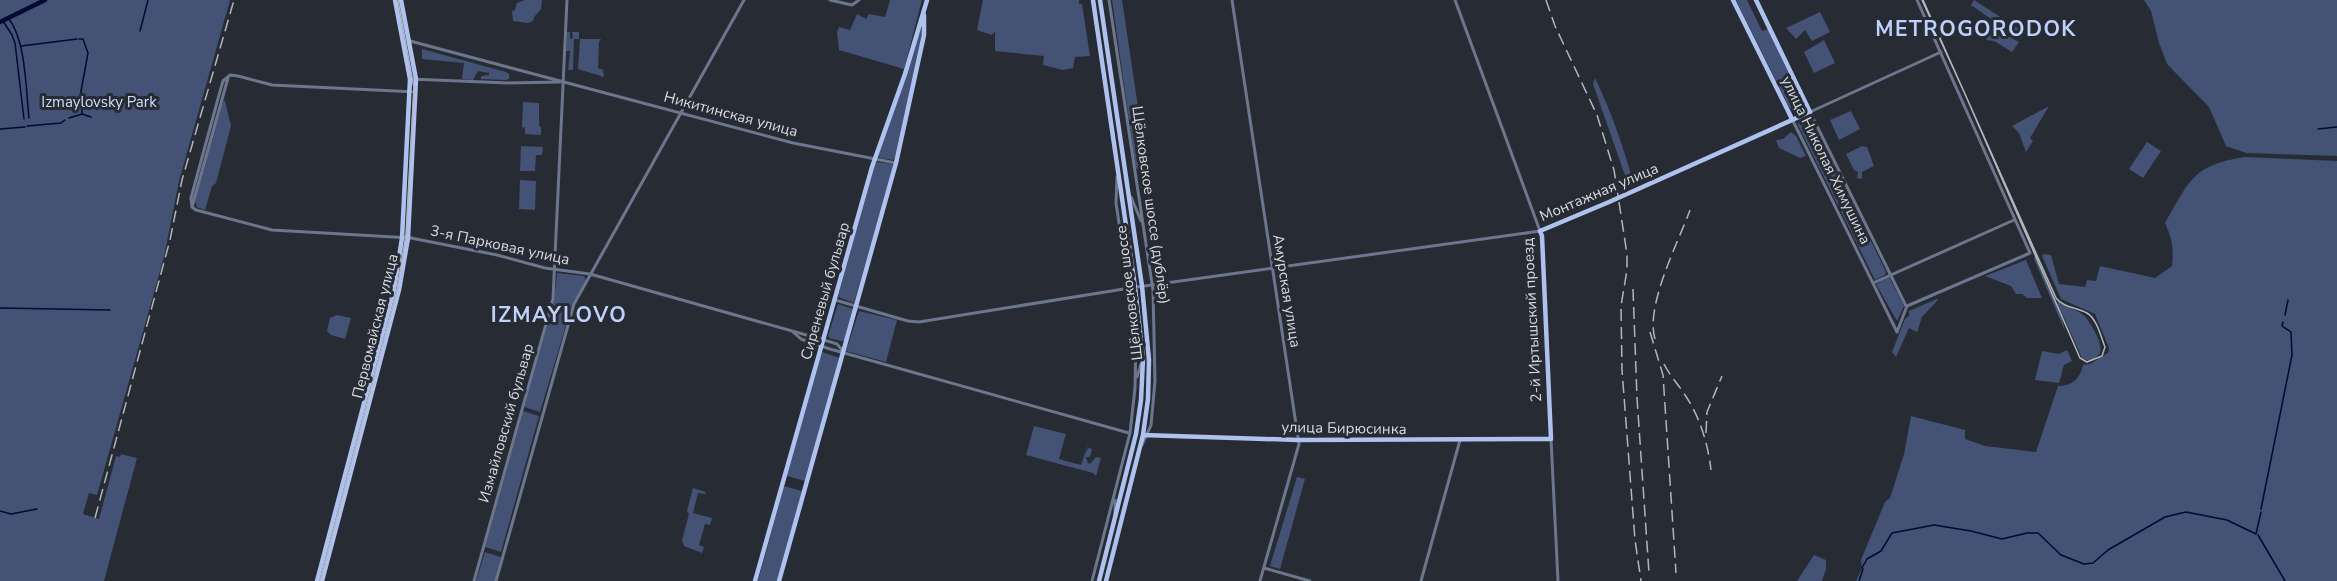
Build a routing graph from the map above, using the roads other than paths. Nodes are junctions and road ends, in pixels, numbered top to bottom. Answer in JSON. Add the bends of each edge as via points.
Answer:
{"nodes":[{"id":1,"x":395,"y":0,"type":"edge"},
{"id":2,"x":401,"y":0,"type":"edge"},
{"id":3,"x":567,"y":0,"type":"edge"},
{"id":4,"x":744,"y":0,"type":"edge"},
{"id":5,"x":830,"y":0,"type":"edge"},
{"id":6,"x":859,"y":0,"type":"edge"},
{"id":7,"x":927,"y":0,"type":"edge"},
{"id":8,"x":1093,"y":0,"type":"edge"},
{"id":9,"x":1100,"y":0,"type":"edge"},
{"id":10,"x":1109,"y":0,"type":"edge"},
{"id":11,"x":1232,"y":0,"type":"edge"},
{"id":12,"x":1455,"y":0,"type":"edge"},
{"id":13,"x":1733,"y":0,"type":"edge"},
{"id":14,"x":1756,"y":0,"type":"edge"},
{"id":15,"x":1917,"y":0,"type":"edge"},
{"id":16,"x":921,"y":29,"type":"junction"},
{"id":17,"x":406,"y":41,"type":"junction"},
{"id":18,"x":1941,"y":52,"type":"junction"},
{"id":19,"x":413,"y":79,"type":"junction"},
{"id":20,"x":562,"y":81,"type":"junction"},
{"id":21,"x":413,"y":92,"type":"junction"},
{"id":22,"x":1810,"y":112,"type":"junction"},
{"id":23,"x":680,"y":113,"type":"junction"},
{"id":24,"x":1792,"y":119,"type":"junction"},
{"id":25,"x":875,"y":159,"type":"junction"},
{"id":26,"x":896,"y":163,"type":"junction"},
{"id":27,"x":1128,"y":188,"type":"junction"},
{"id":28,"x":2014,"y":219,"type":"junction"},
{"id":29,"x":1142,"y":222,"type":"junction"},
{"id":30,"x":1540,"y":231,"type":"junction"},
{"id":31,"x":405,"y":238,"type":"junction"},
{"id":32,"x":1271,"y":267,"type":"junction"},
{"id":33,"x":554,"y":270,"type":"junction"},
{"id":34,"x":590,"y":274,"type":"junction"},
{"id":35,"x":1890,"y":275,"type":"junction"},
{"id":36,"x":1873,"y":284,"type":"junction"},
{"id":37,"x":1153,"y":285,"type":"junction"},
{"id":38,"x":1142,"y":286,"type":"junction"},
{"id":39,"x":1133,"y":287,"type":"junction"},
{"id":40,"x":835,"y":300,"type":"junction"},
{"id":41,"x":1906,"y":306,"type":"junction"},
{"id":42,"x":856,"y":307,"type":"junction"},
{"id":43,"x":1888,"y":313,"type":"junction"},
{"id":44,"x":1901,"y":320,"type":"junction"},
{"id":45,"x":790,"y":330,"type":"junction"},
{"id":46,"x":824,"y":340,"type":"junction"},
{"id":47,"x":822,"y":346,"type":"junction"},
{"id":48,"x":844,"y":353,"type":"junction"},
{"id":49,"x":1143,"y":359,"type":"junction"},
{"id":50,"x":1135,"y":382,"type":"junction"},
{"id":51,"x":1130,"y":433,"type":"junction"},
{"id":52,"x":1136,"y":434,"type":"junction"},
{"id":53,"x":1145,"y":435,"type":"junction"},
{"id":54,"x":1551,"y":439,"type":"junction"},
{"id":55,"x":1298,"y":440,"type":"junction"},
{"id":56,"x":1460,"y":440,"type":"junction"},
{"id":57,"x":1115,"y":492,"type":"junction"},
{"id":58,"x":1114,"y":524,"type":"junction"},
{"id":59,"x":1264,"y":568,"type":"junction"},
{"id":60,"x":317,"y":581,"type":"edge"},
{"id":61,"x":322,"y":581,"type":"edge"},
{"id":62,"x":474,"y":581,"type":"edge"},
{"id":63,"x":496,"y":581,"type":"edge"},
{"id":64,"x":755,"y":581,"type":"edge"},
{"id":65,"x":779,"y":581,"type":"edge"},
{"id":66,"x":1092,"y":581,"type":"edge"},
{"id":67,"x":1099,"y":581,"type":"edge"},
{"id":68,"x":1106,"y":581,"type":"edge"},
{"id":69,"x":1260,"y":581,"type":"edge"},
{"id":70,"x":1310,"y":581,"type":"edge"},
{"id":71,"x":1421,"y":581,"type":"edge"},
{"id":72,"x":1558,"y":581,"type":"edge"}],
"edges":[{"from":1,"to":17,"type":"main road","name":"Первомайская улица"},
{"from":2,"to":17,"type":"main road","name":"Первомайская улица"},
{"from":3,"to":20,"type":"street","name":"Измайловский бульвар"},
{"from":4,"to":23,"type":"street"},
{"from":5,"to":6,"type":"street","via":[[852,5]]},
{"from":7,"to":16,"type":"main road","name":"Сиреневый бульвар"},
{"from":8,"to":39,"type":"main road","name":"Щёлковское шоссе"},
{"from":9,"to":27,"type":"main road","name":"Щёлковское шоссе"},
{"from":10,"to":29,"type":"street","name":"Щёлковское шоссе (дублёр)"},
{"from":11,"to":32,"type":"street","name":"Амурская улица"},
{"from":12,"to":30,"type":"street","name":"2-й Иртышский проезд"},
{"from":13,"to":24,"type":"main road","name":"улица Николая Химушина"},
{"from":14,"to":22,"type":"main road","name":"улица Николая Химушина"},
{"from":15,"to":18,"type":"street"},
{"from":16,"to":25,"type":"main road","name":"Сиреневый бульвар"},
{"from":16,"to":26,"type":"main road","name":"Сиреневый бульвар"},
{"from":17,"to":19,"type":"main road","name":"Первомайская улица"},
{"from":17,"to":20,"type":"street","name":"Никитинская улица"},
{"from":18,"to":22,"type":"street","name":"Монтажная улица"},
{"from":18,"to":28,"type":"street"},
{"from":19,"to":20,"type":"street"},
{"from":19,"to":21,"type":"main road","name":"Первомайская улица"},
{"from":20,"to":23,"type":"street","name":"Никитинская улица"},
{"from":20,"to":33,"type":"street","name":"Измайловский бульвар"},
{"from":21,"to":31,"type":"main road","name":"Первомайская улица"},
{"from":21,"to":31,"type":"street","name":"3-я Парковая улица","via":[[272,85],[229,76],[223,81],[191,198],[192,207],[201,212],[272,230]]},
{"from":22,"to":24,"type":"main road","name":"Монтажная улица"},
{"from":22,"to":35,"type":"street","name":"улица Николая Химушина"},
{"from":23,"to":25,"type":"street","name":"Никитинская улица","via":[[823,150]]},
{"from":23,"to":34,"type":"street"},
{"from":24,"to":30,"type":"main road","name":"Монтажная улица"},
{"from":24,"to":36,"type":"street","name":"улица Николая Химушина"},
{"from":25,"to":26,"type":"street","name":"Никитинская улица"},
{"from":25,"to":40,"type":"main road","name":"Сиреневый бульвар"},
{"from":26,"to":42,"type":"main road","name":"Сиреневый бульвар"},
{"from":27,"to":29,"type":"street"},
{"from":27,"to":38,"type":"main road","name":"Щёлковское шоссе"},
{"from":28,"to":35,"type":"street"},
{"from":28,"to":41,"type":"street","via":[[2030,253]]},
{"from":29,"to":37,"type":"street","name":"Щёлковское шоссе (дублёр)"},
{"from":30,"to":32,"type":"street","name":"Монтажная улица"},
{"from":30,"to":54,"type":"main road","name":"2-й Иртышский проезд"},
{"from":31,"to":33,"type":"street","name":"3-я Парковая улица"},
{"from":31,"to":60,"type":"main road","name":"Первомайская улица"},
{"from":31,"to":61,"type":"main road","name":"Первомайская улица","via":[[399,291]]},
{"from":32,"to":37,"type":"street","name":"Монтажная улица"},
{"from":32,"to":55,"type":"street","name":"Амурская улица"},
{"from":33,"to":34,"type":"street","name":"3-я Парковая улица"},
{"from":33,"to":62,"type":"street","name":"Измайловский бульвар","via":[[552,302]]},
{"from":34,"to":45,"type":"street","name":"3-я Парковая улица"},
{"from":34,"to":63,"type":"street","via":[[572,311]]},
{"from":35,"to":36,"type":"street"},
{"from":35,"to":41,"type":"street","name":"улица Николая Химушина"},
{"from":36,"to":43,"type":"street","name":"улица Николая Химушина"},
{"from":37,"to":38,"type":"street","name":"Монтажная улица"},
{"from":37,"to":53,"type":"street","name":"Щёлковское шоссе (дублёр)","via":[[1156,361],[1153,413]]},
{"from":38,"to":39,"type":"street","name":"Монтажная улица"},
{"from":38,"to":53,"type":"main road","name":"Щёлковское шоссе","via":[[1149,360]]},
{"from":39,"to":42,"type":"street","name":"Монтажная улица","via":[[919,322]]},
{"from":39,"to":49,"type":"main road","name":"Щёлковское шоссе"},
{"from":39,"to":50,"type":"street"},
{"from":40,"to":42,"type":"street","name":"Монтажная улица"},
{"from":40,"to":46,"type":"main road","name":"Сиреневый бульвар"},
{"from":41,"to":44,"type":"street"},
{"from":42,"to":48,"type":"main road","name":"Сиреневый бульвар"},
{"from":43,"to":44,"type":"street","via":[[1896,322]]},
{"from":43,"to":44,"type":"street","name":"улица Николая Химушина","via":[[1897,332]]},
{"from":45,"to":46,"type":"street","name":"3-я Парковая улица"},
{"from":45,"to":47,"type":"street","name":"3-я Парковая улица","via":[[801,339]]},
{"from":46,"to":47,"type":"main road","name":"Сиреневый бульвар"},
{"from":46,"to":48,"type":"street","name":"3-я Парковая улица","via":[[838,345]]},
{"from":47,"to":48,"type":"street","name":"3-я Парковая улица"},
{"from":47,"to":64,"type":"main road","name":"Сиреневый бульвар"},
{"from":48,"to":51,"type":"street","name":"3-я Парковая улица"},
{"from":48,"to":65,"type":"main road","name":"Сиреневый бульвар"},
{"from":49,"to":50,"type":"street"},
{"from":49,"to":52,"type":"main road","name":"Щёлковское шоссе"},
{"from":50,"to":51,"type":"street"},
{"from":51,"to":52,"type":"street"},
{"from":51,"to":57,"type":"street"},
{"from":52,"to":53,"type":"street","name":"улица Бирюсинка"},
{"from":52,"to":58,"type":"main road","name":"Щёлковское шоссе"},
{"from":53,"to":55,"type":"main road","name":"улица Бирюсинка"},
{"from":53,"to":68,"type":"main road","name":"Щёлковское шоссе"},
{"from":54,"to":56,"type":"main road","name":"улица Бирюсинка"},
{"from":54,"to":72,"type":"street","name":"2-й Иртышский проезд"},
{"from":55,"to":56,"type":"main road","name":"улица Бирюсинка"},
{"from":55,"to":59,"type":"street","name":"Амурская улица"},
{"from":56,"to":71,"type":"street"},
{"from":57,"to":58,"type":"street"},
{"from":57,"to":66,"type":"street"},
{"from":58,"to":67,"type":"main road","name":"Щёлковское шоссе"},
{"from":59,"to":69,"type":"street","name":"Амурская улица"},
{"from":59,"to":70,"type":"street"}]}
